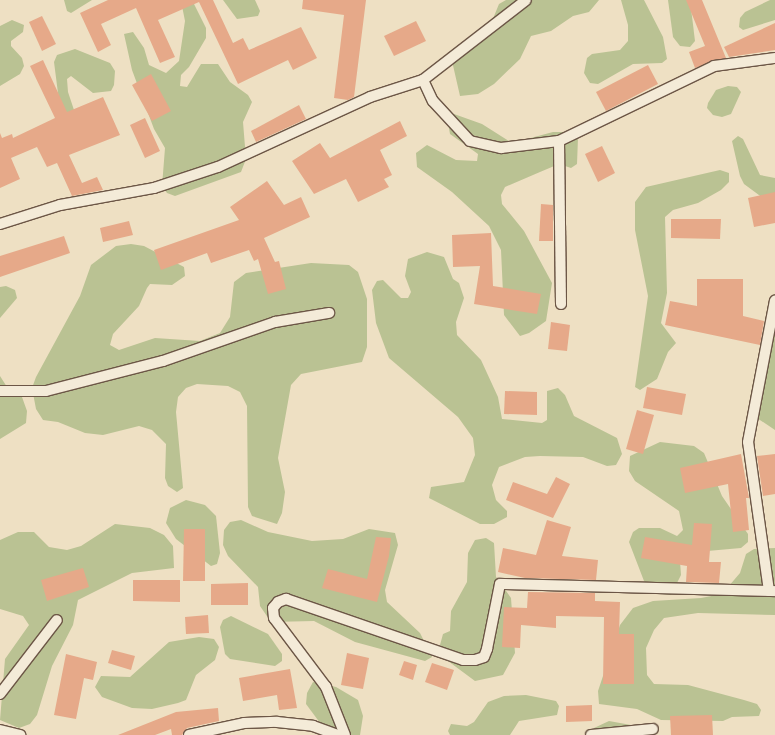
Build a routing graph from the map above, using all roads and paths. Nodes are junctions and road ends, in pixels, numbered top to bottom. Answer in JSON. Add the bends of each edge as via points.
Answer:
{"nodes":[{"id":1,"x":526,"y":0,"type":"edge"},
{"id":2,"x":775,"y":58,"type":"edge"},
{"id":3,"x":423,"y":80,"type":"junction"},
{"id":4,"x":559,"y":141,"type":"junction"},
{"id":5,"x":0,"y":224,"type":"edge"},
{"id":6,"x":775,"y":301,"type":"edge"},
{"id":7,"x":561,"y":304,"type":"dead end"},
{"id":8,"x":329,"y":313,"type":"dead end"},
{"id":9,"x":0,"y":391,"type":"edge"},
{"id":10,"x":772,"y":591,"type":"edge"},
{"id":11,"x":57,"y":620,"type":"dead end"},
{"id":12,"x":0,"y":694,"type":"edge"},
{"id":13,"x":653,"y":729,"type":"dead end"},
{"id":14,"x":0,"y":730,"type":"edge"},
{"id":15,"x":20,"y":735,"type":"edge"},
{"id":16,"x":189,"y":735,"type":"edge"},
{"id":17,"x":338,"y":735,"type":"edge"},
{"id":18,"x":345,"y":735,"type":"edge"},
{"id":19,"x":592,"y":735,"type":"edge"}],
"edges":[{"from":1,"to":3,"type":"lane"},
{"from":2,"to":4,"type":"lane","via":[[714,66]]},
{"from":3,"to":4,"type":"lane","via":[[433,101],[470,141],[502,148]]},
{"from":3,"to":5,"type":"lane","via":[[370,97],[218,167],[154,188],[60,206]]},
{"from":4,"to":7,"type":"lane"},
{"from":6,"to":10,"type":"lane","via":[[748,442]]},
{"from":8,"to":9,"type":"lane","via":[[275,322],[163,361],[46,391]]},
{"from":10,"to":18,"type":"lane","via":[[500,584],[487,649],[484,656],[475,660],[463,660],[286,599],[278,602],[273,608],[274,618],[326,687]]},
{"from":11,"to":12,"type":"lane"},
{"from":13,"to":19,"type":"lane"},
{"from":14,"to":15,"type":"lane"},
{"from":16,"to":17,"type":"lane","via":[[244,723],[277,722],[313,726]]}]}
